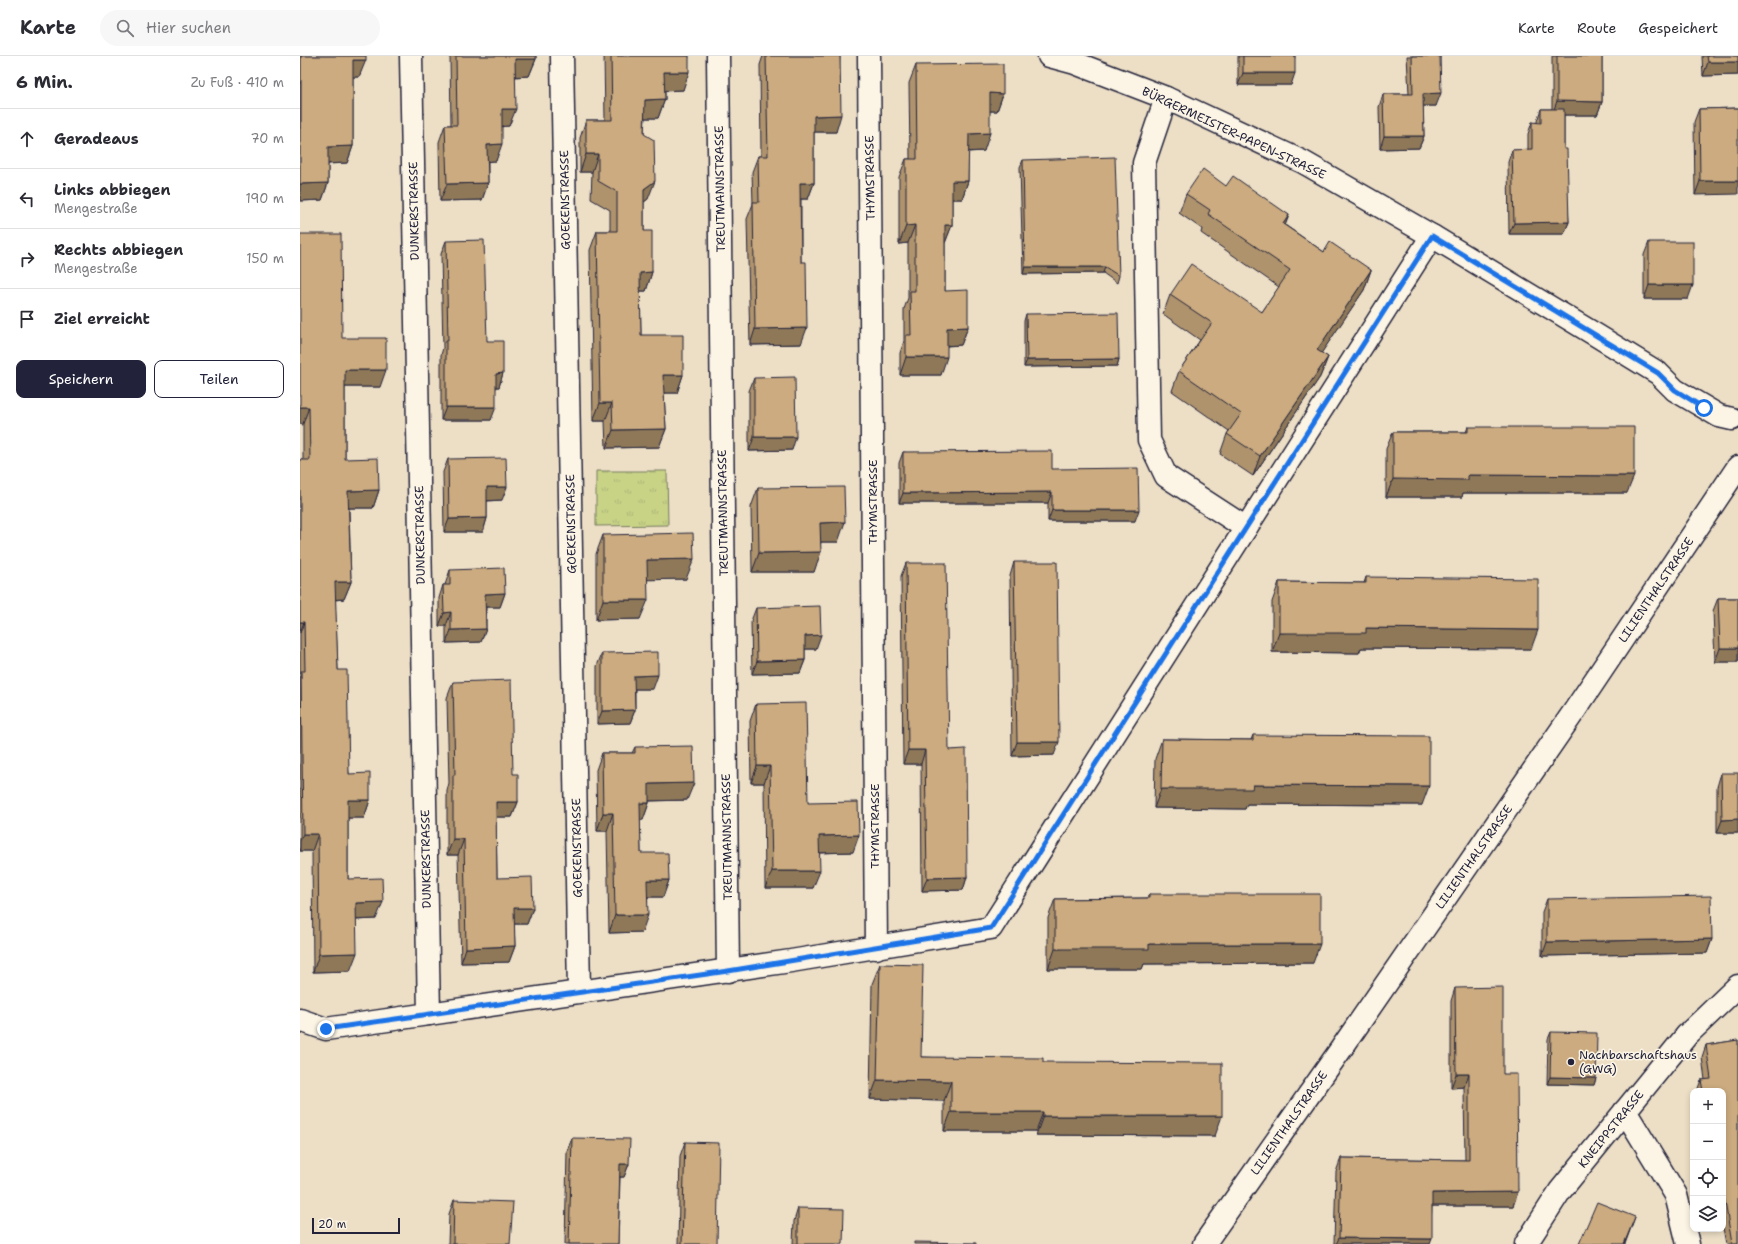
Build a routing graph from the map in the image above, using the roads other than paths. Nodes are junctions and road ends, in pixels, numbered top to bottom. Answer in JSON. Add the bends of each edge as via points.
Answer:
{"nodes":[{"id":1,"x":411,"y":56,"type":"edge"},
{"id":2,"x":562,"y":56,"type":"edge"},
{"id":3,"x":718,"y":56,"type":"edge"},
{"id":4,"x":869,"y":56,"type":"edge"},
{"id":5,"x":1049,"y":56,"type":"edge"},
{"id":6,"x":1166,"y":98,"type":"junction"},
{"id":7,"x":1432,"y":236,"type":"junction"},
{"id":8,"x":1735,"y":421,"type":"edge"},
{"id":9,"x":1738,"y":467,"type":"edge"},
{"id":10,"x":1246,"y":528,"type":"junction"},
{"id":11,"x":876,"y":948,"type":"junction"},
{"id":12,"x":728,"y":971,"type":"junction"},
{"id":13,"x":1738,"y":986,"type":"edge"},
{"id":14,"x":579,"y":991,"type":"junction"},
{"id":15,"x":429,"y":1014,"type":"junction"},
{"id":16,"x":300,"y":1020,"type":"edge"},
{"id":17,"x":1625,"y":1112,"type":"junction"},
{"id":18,"x":1204,"y":1244,"type":"edge"},
{"id":19,"x":1526,"y":1244,"type":"edge"},
{"id":20,"x":1688,"y":1244,"type":"edge"}],
"edges":[{"from":1,"to":15,"type":"street","name":"DUNKERSTRASSE"},
{"from":2,"to":14,"type":"street","name":"GOEKENSTRASSE"},
{"from":3,"to":12,"type":"street","name":"TREUTMANNSTRASSE"},
{"from":4,"to":11,"type":"street","name":"THYMSTRASSE"},
{"from":5,"to":6,"type":"street","name":"BÜRGERMEISTER-PAPEN-STRASSE","via":[[1075,63]]},
{"from":6,"to":7,"type":"street","name":"BÜRGERMEISTER-PAPEN-STRASSE","via":[[1304,162]]},
{"from":6,"to":10,"type":"street","via":[[1144,164],[1149,440],[1166,476]]},
{"from":7,"to":8,"type":"street","name":"BÜRGERMEISTER-PAPEN-STRASSE","via":[[1658,373],[1680,380],[1724,408]]},
{"from":7,"to":10,"type":"street"},
{"from":9,"to":18,"type":"street","name":"LILIENTHALSTRASSE","via":[[1561,731]]},
{"from":10,"to":11,"type":"street","via":[[991,928]]},
{"from":11,"to":12,"type":"street"},
{"from":12,"to":14,"type":"street"},
{"from":13,"to":17,"type":"street","name":"KNEIPPSTRASSE","via":[[1687,1035]]},
{"from":14,"to":15,"type":"street"},
{"from":15,"to":16,"type":"street","via":[[326,1029]]},
{"from":17,"to":19,"type":"street","name":"KNEIPPSTRASSE","via":[[1560,1191]]},
{"from":17,"to":20,"type":"street","via":[[1676,1195]]}]}
